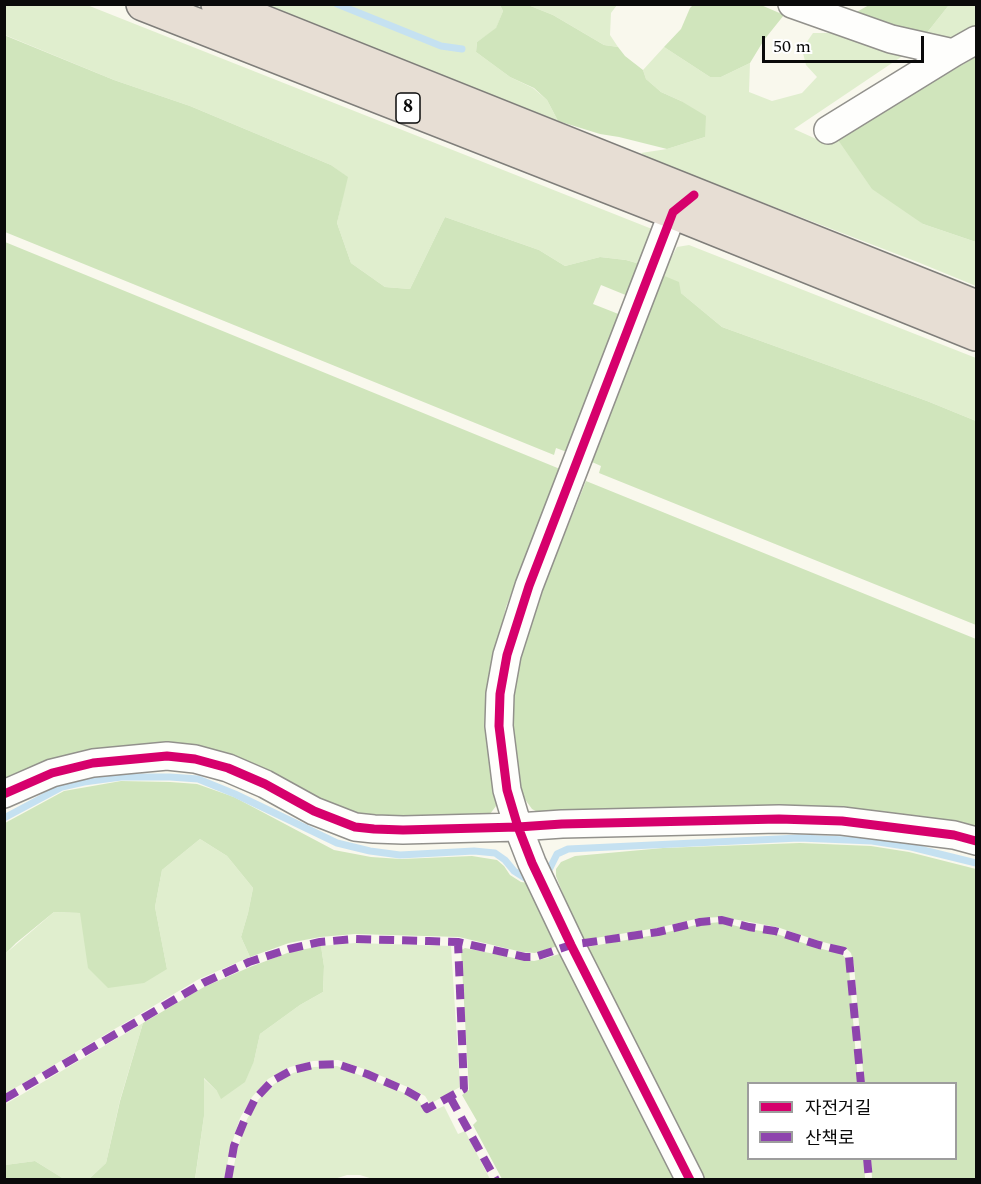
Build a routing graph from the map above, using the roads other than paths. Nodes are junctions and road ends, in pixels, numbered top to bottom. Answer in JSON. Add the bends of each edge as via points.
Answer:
{"nodes":[{"id":1,"x":143,"y":4,"type":"edge"},
{"id":2,"x":218,"y":4,"type":"edge"},
{"id":3,"x":792,"y":4,"type":"edge"},
{"id":4,"x":976,"y":40,"type":"edge"},
{"id":5,"x":953,"y":53,"type":"junction"},
{"id":6,"x":828,"y":130,"type":"dead end"},
{"id":7,"x":684,"y":203,"type":"junction"},
{"id":8,"x":976,"y":308,"type":"edge"},
{"id":9,"x":976,"y":334,"type":"edge"},
{"id":10,"x":4,"y":794,"type":"edge"},
{"id":11,"x":518,"y":827,"type":"junction"},
{"id":12,"x":976,"y":841,"type":"edge"},
{"id":13,"x":690,"y":1179,"type":"edge"}],
"edges":[{"from":1,"to":7,"type":"highway","number":"8"},
{"from":2,"to":7,"type":"highway","number":"8"},
{"from":3,"to":5,"type":"street","via":[[891,39]]},
{"from":4,"to":5,"type":"street"},
{"from":5,"to":6,"type":"street"},
{"from":7,"to":8,"type":"highway","number":"8"},
{"from":7,"to":9,"type":"highway","number":"8"},
{"from":7,"to":11,"type":"street","via":[[529,586],[507,655],[500,694],[500,726],[507,790]]},
{"from":10,"to":11,"type":"street","via":[[52,773],[93,762],[167,756],[228,768],[314,812],[355,827]]},
{"from":11,"to":12,"type":"street","via":[[746,819],[842,821]]},
{"from":11,"to":13,"type":"street","via":[[536,872]]}]}
